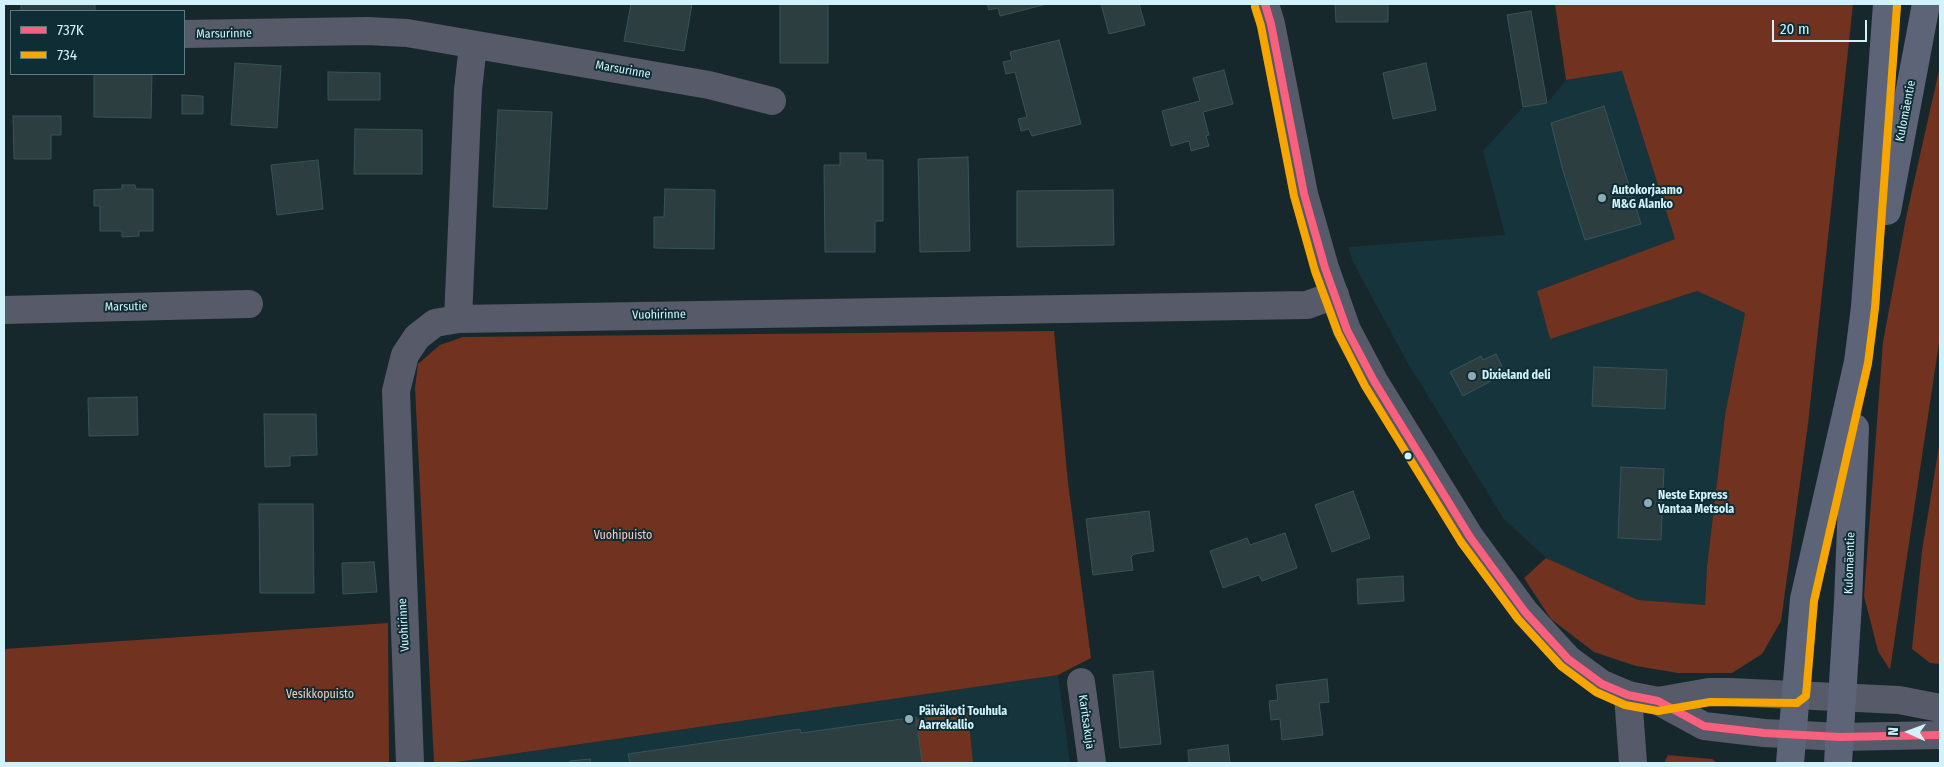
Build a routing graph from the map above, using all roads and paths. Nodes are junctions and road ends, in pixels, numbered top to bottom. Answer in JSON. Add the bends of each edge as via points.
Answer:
{"nodes":[{"id":1,"x":1265,"y":4,"type":"edge"},
{"id":2,"x":1886,"y":4,"type":"edge"},
{"id":3,"x":1926,"y":4,"type":"edge"},
{"id":4,"x":185,"y":34,"type":"edge"},
{"id":5,"x":473,"y":45,"type":"junction"},
{"id":6,"x":772,"y":101,"type":"dead end"},
{"id":7,"x":1335,"y":295,"type":"junction"},
{"id":8,"x":249,"y":304,"type":"dead end"},
{"id":9,"x":1865,"y":307,"type":"junction"},
{"id":10,"x":4,"y":310,"type":"edge"},
{"id":11,"x":458,"y":319,"type":"junction"},
{"id":12,"x":1858,"y":362,"type":"junction"},
{"id":13,"x":1081,"y":682,"type":"dead end"},
{"id":14,"x":1796,"y":693,"type":"junction"},
{"id":15,"x":1628,"y":695,"type":"junction"},
{"id":16,"x":1841,"y":696,"type":"junction"},
{"id":17,"x":1658,"y":701,"type":"junction"},
{"id":18,"x":1940,"y":708,"type":"edge"},
{"id":19,"x":1792,"y":735,"type":"junction"},
{"id":20,"x":1940,"y":735,"type":"edge"},
{"id":21,"x":1839,"y":750,"type":"edge"},
{"id":22,"x":410,"y":763,"type":"edge"},
{"id":23,"x":1092,"y":763,"type":"edge"},
{"id":24,"x":1633,"y":763,"type":"edge"},
{"id":25,"x":1790,"y":763,"type":"edge"}],
"edges":[{"from":1,"to":7,"type":"street","via":[[1304,194]]},
{"from":2,"to":9,"type":"main road","name":"Kulomäentie"},
{"from":3,"to":9,"type":"main road","name":"Kulomäentie","via":[[1878,261]]},
{"from":4,"to":5,"type":"street","name":"Marsurinne","via":[[367,31],[407,33]]},
{"from":5,"to":6,"type":"street","name":"Marsurinne","via":[[709,85]]},
{"from":5,"to":11,"type":"street","via":[[468,90]]},
{"from":7,"to":11,"type":"street","name":"Vuohirinne","via":[[1307,305]]},
{"from":7,"to":15,"type":"street","via":[[1347,330],[1374,381],[1470,537],[1524,612],[1568,659],[1602,684]]},
{"from":8,"to":10,"type":"street","name":"Marsutie"},
{"from":9,"to":12,"type":"main road","name":"Kulomäentie"},
{"from":11,"to":22,"type":"street","name":"Vuohirinne","via":[[436,323],[417,337],[405,355],[396,391]]},
{"from":12,"to":14,"type":"main road","name":"Kulomäentie","via":[[1804,599]]},
{"from":12,"to":16,"type":"main road","name":"Kulomäentie"},
{"from":13,"to":23,"type":"street","name":"Karitsakuja"},
{"from":14,"to":16,"type":"street"},
{"from":14,"to":17,"type":"street","via":[[1709,692]]},
{"from":14,"to":19,"type":"main road","name":"Kulomäentie"},
{"from":15,"to":17,"type":"street"},
{"from":15,"to":24,"type":"street"},
{"from":16,"to":18,"type":"street","via":[[1898,700]]},
{"from":16,"to":21,"type":"main road","name":"Kulomäentie"},
{"from":17,"to":19,"type":"street","via":[[1704,726]]},
{"from":19,"to":21,"type":"street"},
{"from":19,"to":25,"type":"main road","name":"Kulomäentie"},
{"from":20,"to":21,"type":"street"}]}
